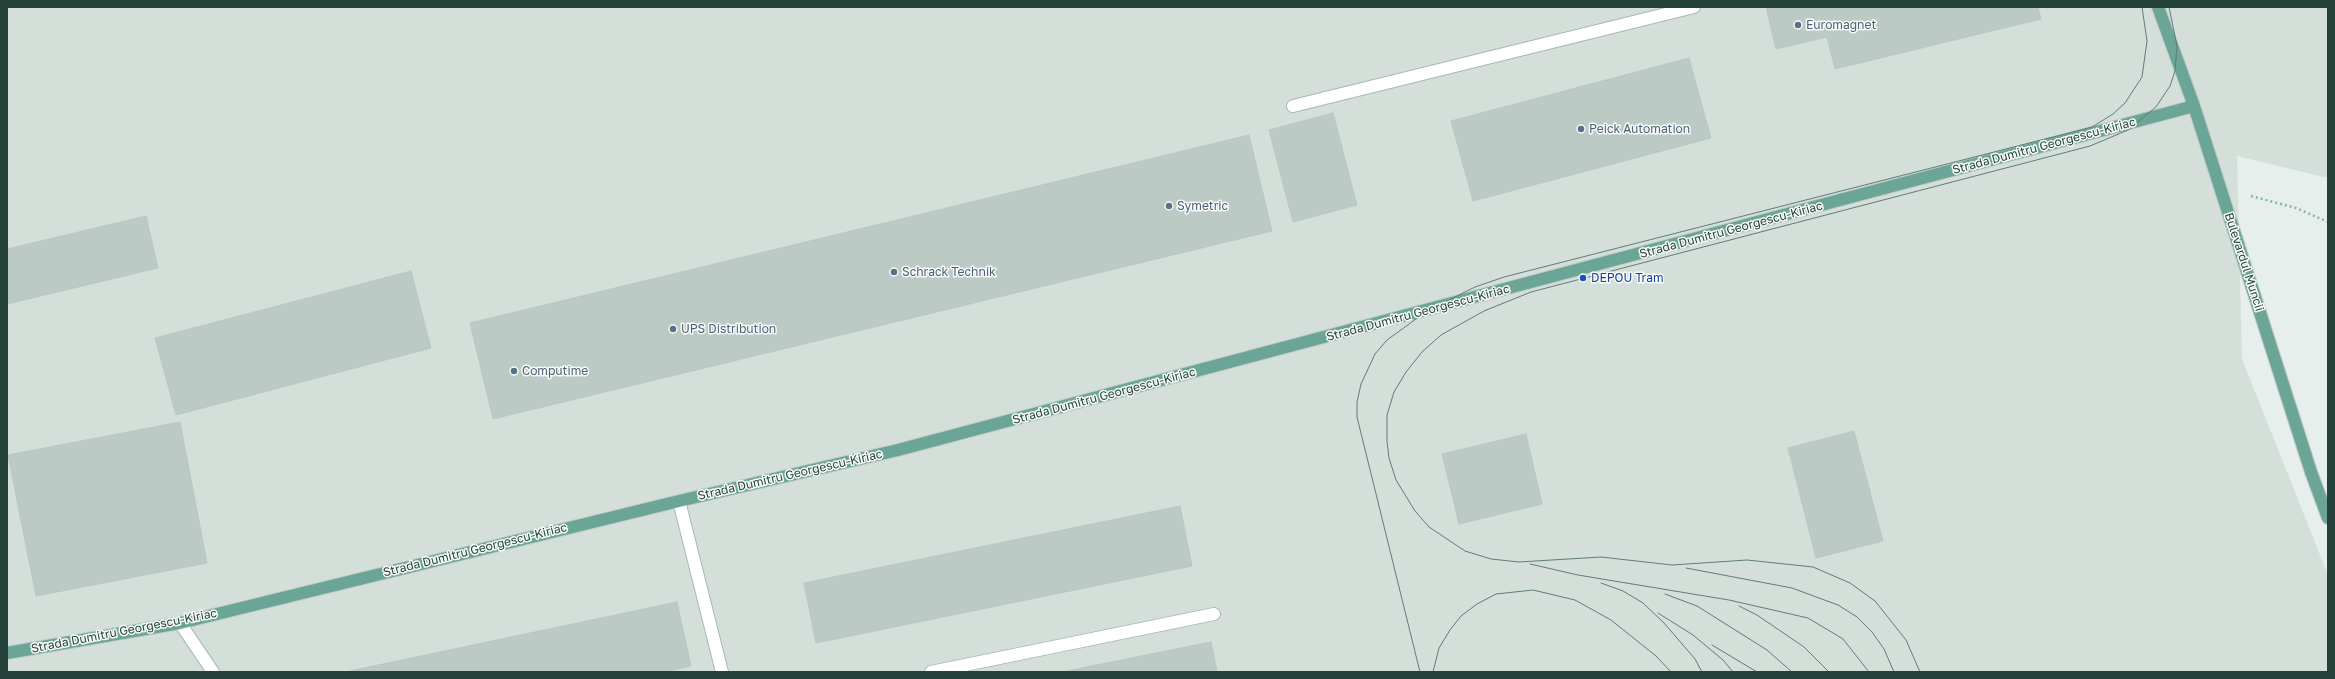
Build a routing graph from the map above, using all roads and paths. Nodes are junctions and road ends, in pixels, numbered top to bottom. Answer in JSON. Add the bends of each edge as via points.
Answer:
{"nodes":[{"id":1,"x":1694,"y":7,"type":"edge"},
{"id":2,"x":2158,"y":7,"type":"edge"},
{"id":3,"x":1294,"y":106,"type":"dead end"},
{"id":4,"x":2194,"y":106,"type":"junction"},
{"id":5,"x":2220,"y":188,"type":"junction"},
{"id":6,"x":2328,"y":222,"type":"edge"},
{"id":7,"x":679,"y":501,"type":"junction"},
{"id":8,"x":2328,"y":518,"type":"edge"},
{"id":9,"x":1214,"y":614,"type":"dead end"},
{"id":10,"x":180,"y":623,"type":"junction"},
{"id":11,"x":7,"y":654,"type":"edge"},
{"id":12,"x":213,"y":672,"type":"edge"},
{"id":13,"x":722,"y":672,"type":"edge"},
{"id":14,"x":931,"y":672,"type":"edge"}],
"edges":[{"from":1,"to":3,"type":"lane"},
{"from":2,"to":4,"type":"main road","name":"Bulevardul Muncii"},
{"from":4,"to":5,"type":"main road","name":"Bulevardul Muncii"},
{"from":4,"to":7,"type":"main road","name":"Strada Dumitru Georgescu-Kiriac","via":[[937,440]]},
{"from":5,"to":6,"type":"path","via":[[2296,208]]},
{"from":5,"to":8,"type":"main road","name":"Bulevardul Muncii"},
{"from":7,"to":10,"type":"main road","name":"Strada Dumitru Georgescu-Kiriac"},
{"from":7,"to":13,"type":"lane"},
{"from":9,"to":14,"type":"lane"},
{"from":10,"to":11,"type":"main road","name":"Strada Dumitru Georgescu-Kiriac"},
{"from":10,"to":12,"type":"lane"}]}
